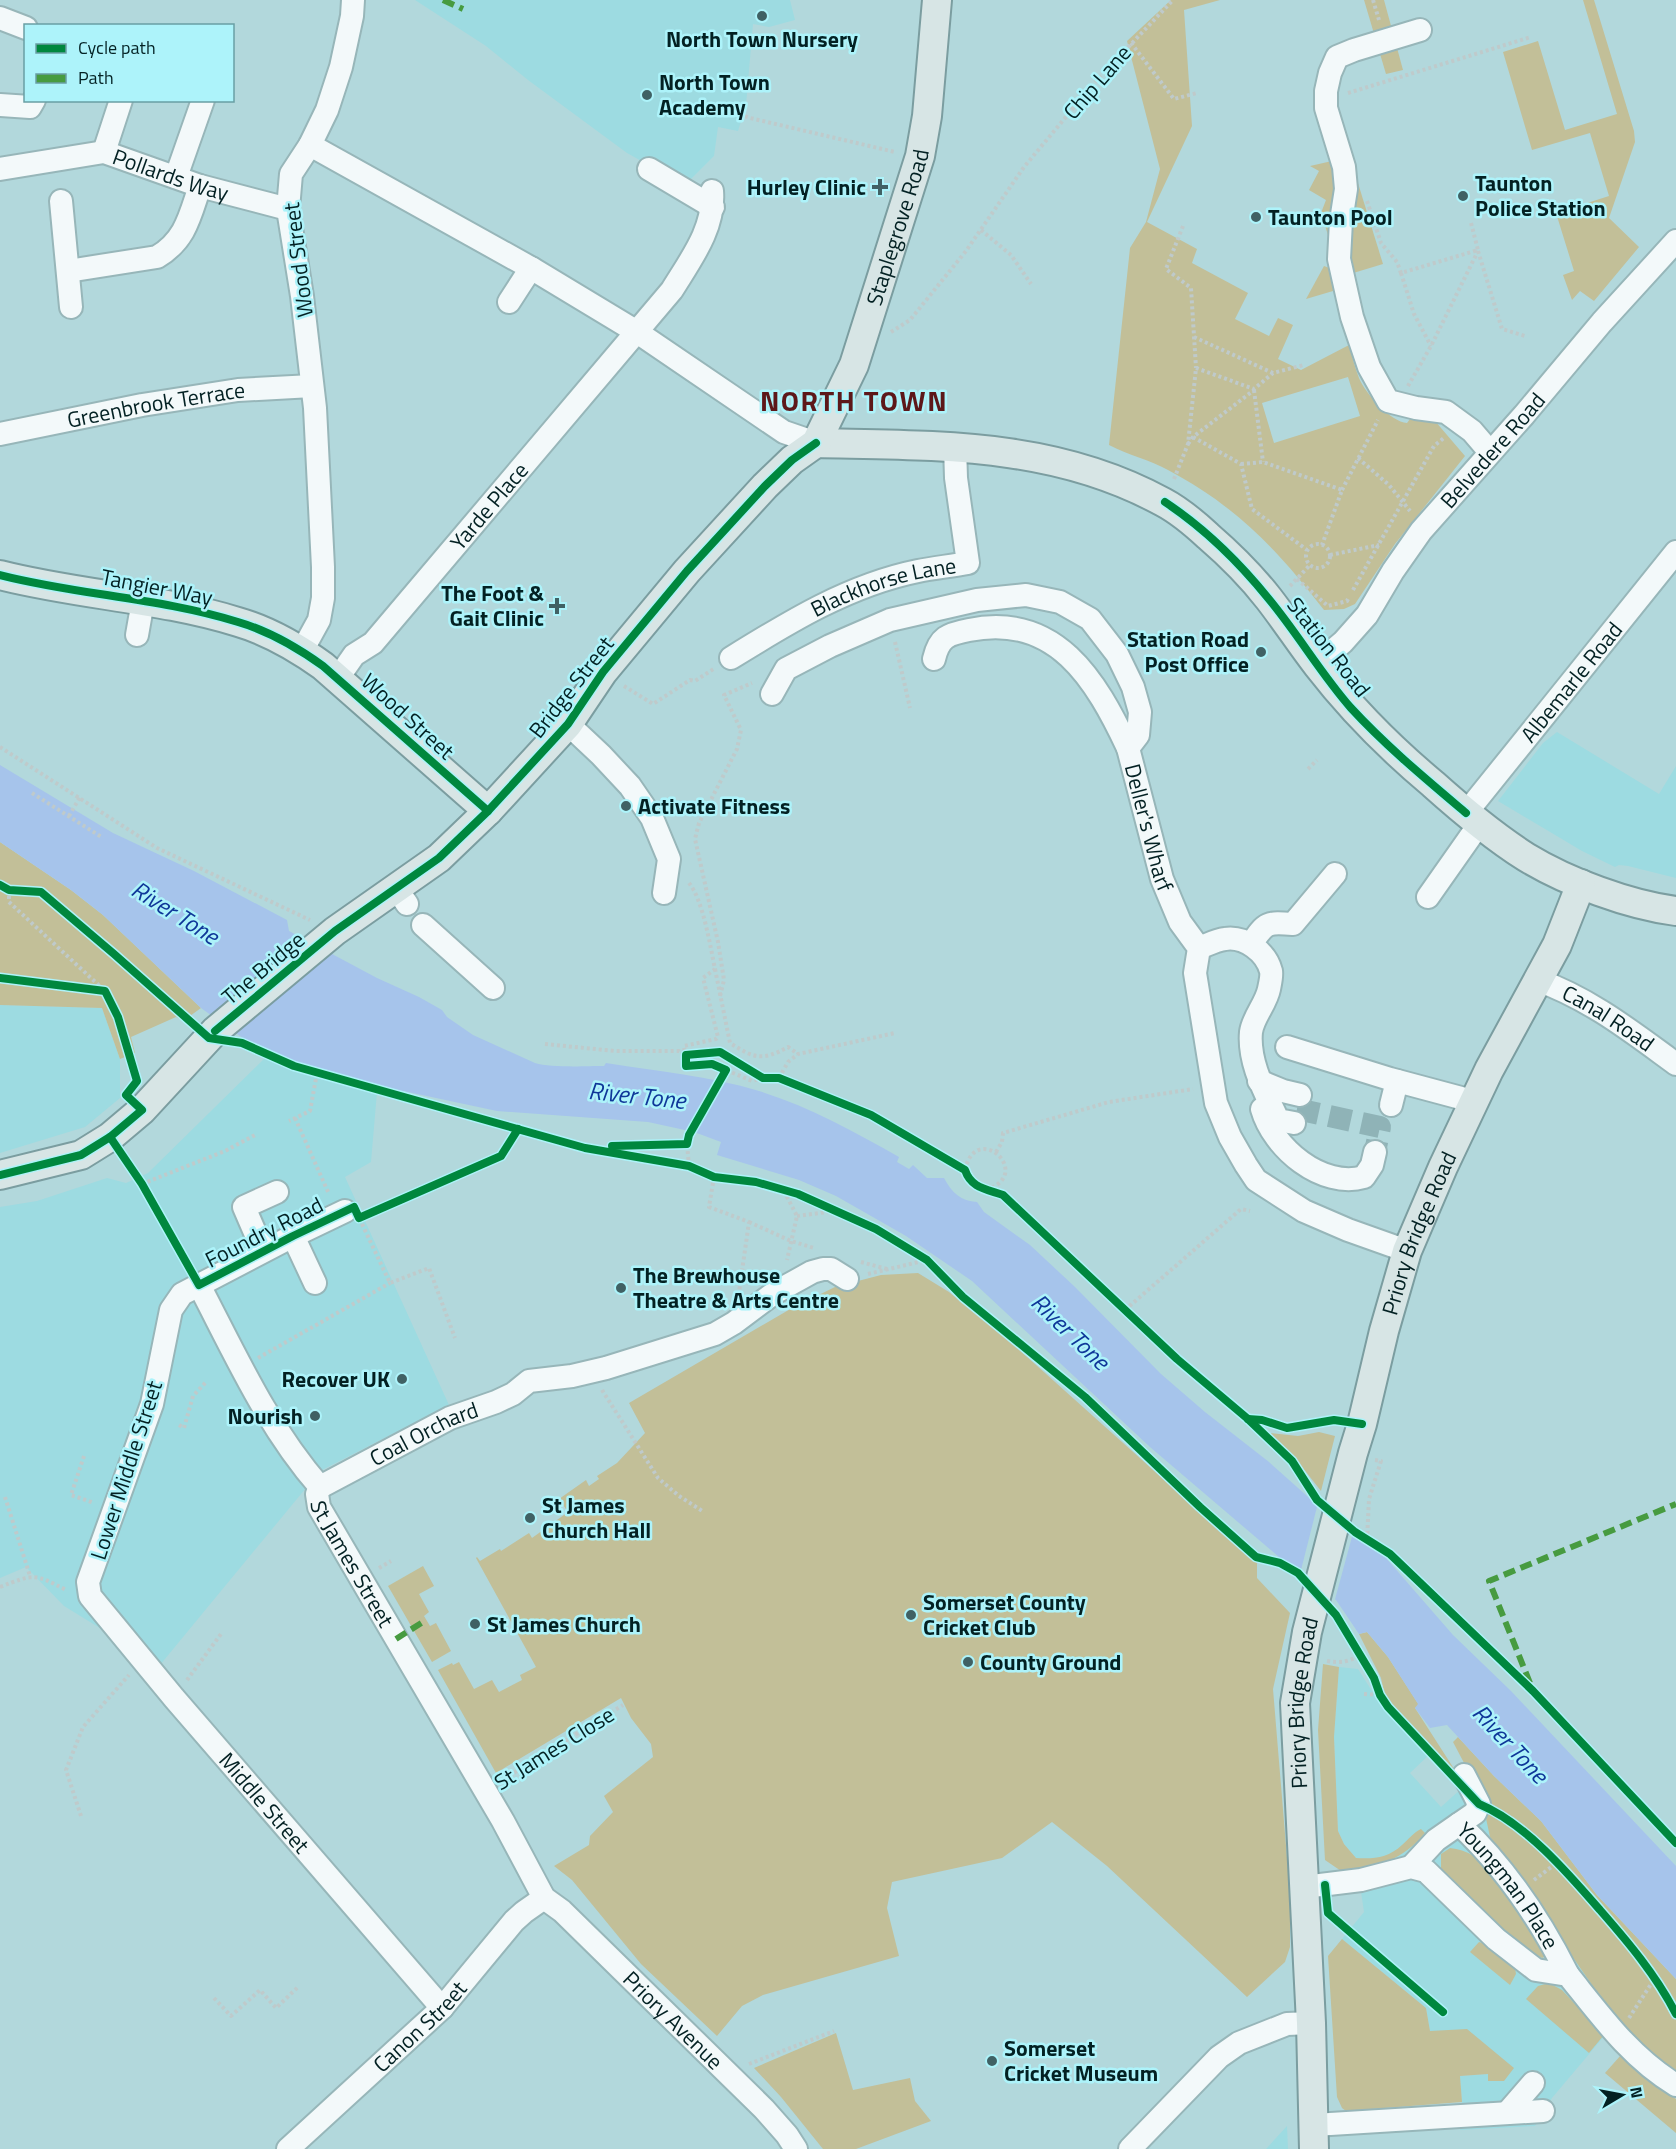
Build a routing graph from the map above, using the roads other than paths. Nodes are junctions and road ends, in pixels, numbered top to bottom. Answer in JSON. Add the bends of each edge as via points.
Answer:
{"nodes":[{"id":1,"x":353,"y":0,"type":"edge"},
{"id":2,"x":937,"y":0,"type":"edge"},
{"id":3,"x":0,"y":18,"type":"edge"},
{"id":4,"x":24,"y":27,"type":"edge"},
{"id":5,"x":1420,"y":30,"type":"dead end"},
{"id":6,"x":33,"y":102,"type":"edge"},
{"id":7,"x":120,"y":102,"type":"edge"},
{"id":8,"x":202,"y":102,"type":"edge"},
{"id":9,"x":0,"y":105,"type":"edge"},
{"id":10,"x":310,"y":145,"type":"junction"},
{"id":11,"x":104,"y":152,"type":"junction"},
{"id":12,"x":8,"y":168,"type":"edge"},
{"id":13,"x":649,"y":169,"type":"dead end"},
{"id":14,"x":176,"y":177,"type":"junction"},
{"id":15,"x":200,"y":186,"type":"junction"},
{"id":16,"x":61,"y":201,"type":"dead end"},
{"id":17,"x":288,"y":210,"type":"junction"},
{"id":18,"x":1676,"y":241,"type":"edge"},
{"id":19,"x":531,"y":268,"type":"junction"},
{"id":20,"x":68,"y":271,"type":"junction"},
{"id":21,"x":509,"y":302,"type":"dead end"},
{"id":22,"x":71,"y":307,"type":"dead end"},
{"id":23,"x":637,"y":333,"type":"junction"},
{"id":24,"x":312,"y":386,"type":"junction"},
{"id":25,"x":0,"y":434,"type":"edge"},
{"id":26,"x":816,"y":443,"type":"junction"},
{"id":27,"x":955,"y":446,"type":"junction"},
{"id":28,"x":1490,"y":452,"type":"junction"},
{"id":29,"x":1676,"y":552,"type":"edge"},
{"id":30,"x":0,"y":575,"type":"edge"},
{"id":31,"x":143,"y":601,"type":"junction"},
{"id":32,"x":137,"y":634,"type":"dead end"},
{"id":33,"x":302,"y":651,"type":"junction"},
{"id":34,"x":731,"y":658,"type":"road end"},
{"id":35,"x":934,"y":659,"type":"dead end"},
{"id":36,"x":1317,"y":664,"type":"junction"},
{"id":37,"x":338,"y":678,"type":"junction"},
{"id":38,"x":772,"y":694,"type":"dead end"},
{"id":39,"x":568,"y":724,"type":"junction"},
{"id":40,"x":1128,"y":748,"type":"junction"},
{"id":41,"x":488,"y":812,"type":"junction"},
{"id":42,"x":1473,"y":818,"type":"junction"},
{"id":43,"x":1335,"y":874,"type":"dead end"},
{"id":44,"x":1581,"y":884,"type":"junction"},
{"id":45,"x":664,"y":893,"type":"dead end"},
{"id":46,"x":1428,"y":897,"type":"dead end"},
{"id":47,"x":1676,"y":911,"type":"edge"},
{"id":48,"x":423,"y":925,"type":"dead end"},
{"id":49,"x":334,"y":931,"type":"joint"},
{"id":50,"x":1251,"y":944,"type":"junction"},
{"id":51,"x":1199,"y":948,"type":"junction"},
{"id":52,"x":1537,"y":980,"type":"junction"},
{"id":53,"x":493,"y":988,"type":"dead end"},
{"id":54,"x":1287,"y":1047,"type":"dead end"},
{"id":55,"x":1676,"y":1064,"type":"edge"},
{"id":56,"x":1393,"y":1080,"type":"junction"},
{"id":57,"x":1259,"y":1081,"type":"junction"},
{"id":58,"x":1473,"y":1104,"type":"junction"},
{"id":59,"x":1388,"y":1105,"type":"dead end"},
{"id":60,"x":1297,"y":1109,"type":"tunnel mouth"},
{"id":61,"x":1375,"y":1152,"type":"tunnel mouth"},
{"id":62,"x":0,"y":1176,"type":"edge"},
{"id":63,"x":277,"y":1192,"type":"dead end"},
{"id":64,"x":338,"y":1208,"type":"road end"},
{"id":65,"x":293,"y":1236,"type":"junction"},
{"id":66,"x":263,"y":1251,"type":"junction"},
{"id":67,"x":1407,"y":1251,"type":"junction"},
{"id":68,"x":847,"y":1279,"type":"dead end"},
{"id":69,"x":315,"y":1283,"type":"dead end"},
{"id":70,"x":199,"y":1285,"type":"junction"},
{"id":71,"x":320,"y":1487,"type":"junction"},
{"id":72,"x":90,"y":1596,"type":"joint"},
{"id":73,"x":1464,"y":1775,"type":"dead end"},
{"id":74,"x":1459,"y":1824,"type":"junction"},
{"id":75,"x":1411,"y":1867,"type":"junction"},
{"id":76,"x":1304,"y":1887,"type":"junction"},
{"id":77,"x":544,"y":1898,"type":"junction"},
{"id":78,"x":1568,"y":1975,"type":"junction"},
{"id":79,"x":442,"y":2008,"type":"junction"},
{"id":80,"x":1311,"y":2023,"type":"junction"},
{"id":81,"x":1533,"y":2083,"type":"dead end"},
{"id":82,"x":1676,"y":2085,"type":"edge"},
{"id":83,"x":1543,"y":2111,"type":"dead end"},
{"id":84,"x":1507,"y":2113,"type":"junction"},
{"id":85,"x":1314,"y":2137,"type":"edge"},
{"id":86,"x":288,"y":2149,"type":"edge"},
{"id":87,"x":796,"y":2149,"type":"edge"},
{"id":88,"x":1130,"y":2149,"type":"edge"}],
"edges":[{"from":1,"to":10,"type":"street","name":"Wood Street","via":[[341,67]]},
{"from":2,"to":26,"type":"main road","name":"Staplegrove Road","via":[[920,156],[854,366]]},
{"from":3,"to":4,"type":"street"},
{"from":5,"to":28,"type":"street","via":[[1338,57],[1330,73],[1326,108],[1344,167],[1346,189],[1339,259],[1369,367],[1393,402],[1446,412],[1472,431]]},
{"from":6,"to":9,"type":"street","via":[[30,107]]},
{"from":7,"to":11,"type":"street"},
{"from":8,"to":14,"type":"street"},
{"from":10,"to":17,"type":"street","name":"Wood Street","via":[[291,174]]},
{"from":10,"to":19,"type":"street"},
{"from":11,"to":12,"type":"street","name":"Pollards Way"},
{"from":11,"to":14,"type":"street","name":"Pollards Way"},
{"from":13,"to":23,"type":"street","via":[[713,199],[704,236],[672,290]]},
{"from":14,"to":15,"type":"street","name":"Pollards Way"},
{"from":15,"to":17,"type":"street","name":"Pollards Way"},
{"from":15,"to":20,"type":"street","via":[[185,231],[170,250],[157,257]]},
{"from":16,"to":20,"type":"street"},
{"from":17,"to":24,"type":"street","name":"Wood Street"},
{"from":18,"to":28,"type":"street","name":"Belvedere Road"},
{"from":19,"to":21,"type":"street"},
{"from":19,"to":23,"type":"street"},
{"from":20,"to":22,"type":"street"},
{"from":23,"to":26,"type":"street","via":[[784,432]]},
{"from":23,"to":37,"type":"street","name":"Yarde Place","via":[[373,643],[354,655]]},
{"from":24,"to":25,"type":"street","name":"Greenbrook Terrace","via":[[238,390]]},
{"from":24,"to":33,"type":"street","name":"Wood Street","via":[[323,598],[319,620]]},
{"from":26,"to":27,"type":"main road","name":"Station Road"},
{"from":26,"to":39,"type":"main road","name":"Bridge Street","via":[[765,486],[687,571],[603,672]]},
{"from":27,"to":34,"type":"street","name":"Blackhorse Lane","via":[[968,563],[916,571],[848,594],[783,626]]},
{"from":27,"to":36,"type":"main road","name":"Station Road","via":[[1062,462],[1117,479],[1165,502],[1232,557]]},
{"from":28,"to":36,"type":"street","name":"Belvedere Road","via":[[1418,535],[1367,615]]},
{"from":29,"to":42,"type":"street","name":"Albemarle Road"},
{"from":30,"to":31,"type":"main road","name":"Tangier Way"},
{"from":31,"to":32,"type":"street"},
{"from":31,"to":33,"type":"main road","name":"Tangier Way","via":[[238,621]]},
{"from":33,"to":37,"type":"main road","name":"Wood Street"},
{"from":35,"to":40,"type":"street","via":[[937,646],[951,634],[996,626],[1032,631],[1060,648],[1084,672]]},
{"from":36,"to":42,"type":"main road","name":"Station Road","via":[[1358,715]]},
{"from":37,"to":41,"type":"main road","name":"Wood Street"},
{"from":38,"to":40,"type":"street","name":"Deller's Wharf","via":[[786,669],[890,620],[977,600],[1026,595],[1060,602],[1090,619],[1117,654],[1140,712],[1138,735]]},
{"from":39,"to":41,"type":"main road","name":"Bridge Street"},
{"from":39,"to":45,"type":"street","via":[[630,786],[652,818],[669,859]]},
{"from":40,"to":51,"type":"street","name":"Deller's Wharf","via":[[1162,879],[1180,922]]},
{"from":41,"to":49,"type":"main road","name":"Bridge Street","via":[[402,896]]},
{"from":42,"to":44,"type":"main road","name":"Station Road","via":[[1527,858]]},
{"from":42,"to":46,"type":"street","name":"Albemarle Road"},
{"from":43,"to":50,"type":"street","via":[[1293,924],[1270,922]]},
{"from":44,"to":47,"type":"main road","name":"Station Road","via":[[1635,904]]},
{"from":44,"to":52,"type":"main road","name":"Priory Bridge Road","via":[[1557,945]]},
{"from":48,"to":53,"type":"street"},
{"from":49,"to":62,"type":"main road","name":"The Bridge","via":[[212,1035],[142,1110],[110,1137],[81,1155]]},
{"from":50,"to":51,"type":"street","via":[[1225,939]]},
{"from":50,"to":57,"type":"street","via":[[1266,959],[1271,972],[1269,991],[1251,1031]]},
{"from":51,"to":67,"type":"street","via":[[1195,973],[1216,1103],[1230,1137],[1256,1180],[1304,1211]]},
{"from":52,"to":55,"type":"street","name":"Canal Road","via":[[1588,1002]]},
{"from":52,"to":58,"type":"main road","name":"Priory Bridge Road"},
{"from":54,"to":56,"type":"street"},
{"from":56,"to":58,"type":"street"},
{"from":56,"to":59,"type":"street"},
{"from":57,"to":60,"type":"street","via":[[1280,1106]]},
{"from":57,"to":61,"type":"street","via":[[1258,1097],[1264,1118],[1284,1148],[1316,1170],[1346,1180],[1364,1177]]},
{"from":58,"to":67,"type":"main road","name":"Priory Bridge Road"},
{"from":63,"to":66,"type":"street","via":[[244,1207]]},
{"from":64,"to":65,"type":"street","name":"Foundry Road"},
{"from":65,"to":66,"type":"street","name":"Foundry Road"},
{"from":65,"to":69,"type":"street"},
{"from":66,"to":70,"type":"street","name":"Foundry Road"},
{"from":67,"to":76,"type":"main road","name":"Priory Bridge Road","via":[[1307,1632],[1295,1703]]},
{"from":68,"to":71,"type":"street","name":"Coal Orchard","via":[[831,1269],[812,1272],[715,1334],[589,1372],[529,1381],[513,1394],[450,1418]]},
{"from":70,"to":71,"type":"street","name":"St James Street","via":[[292,1453]]},
{"from":70,"to":72,"type":"street","name":"Lower Middle Street","via":[[182,1294],[171,1310],[152,1404],[88,1582]]},
{"from":71,"to":77,"type":"street","name":"St James Street","via":[[319,1507]]},
{"from":72,"to":79,"type":"street","name":"Middle Street"},
{"from":73,"to":74,"type":"street","via":[[1479,1804]]},
{"from":74,"to":75,"type":"street","name":"Youngman Place","via":[[1436,1840]]},
{"from":74,"to":78,"type":"street","name":"Youngman Place","via":[[1485,1848],[1519,1891],[1550,1938]]},
{"from":75,"to":76,"type":"street","via":[[1361,1880]]},
{"from":75,"to":78,"type":"street","name":"Youngman Place","via":[[1426,1871],[1496,1939],[1536,1970]]},
{"from":76,"to":80,"type":"main road","name":"Priory Bridge Road"},
{"from":77,"to":79,"type":"street","name":"Canon Street","via":[[514,1921]]},
{"from":77,"to":87,"type":"street","name":"Priory Avenue","via":[[562,1911],[764,2109]]},
{"from":78,"to":82,"type":"street","name":"Youngman Place","via":[[1648,2066]]},
{"from":79,"to":86,"type":"street","name":"Canon Street"},
{"from":80,"to":85,"type":"main road","name":"Priory Bridge Road"},
{"from":80,"to":88,"type":"street","via":[[1287,2024],[1226,2052]]},
{"from":81,"to":84,"type":"street"},
{"from":83,"to":84,"type":"street"},
{"from":84,"to":85,"type":"street"}]}
